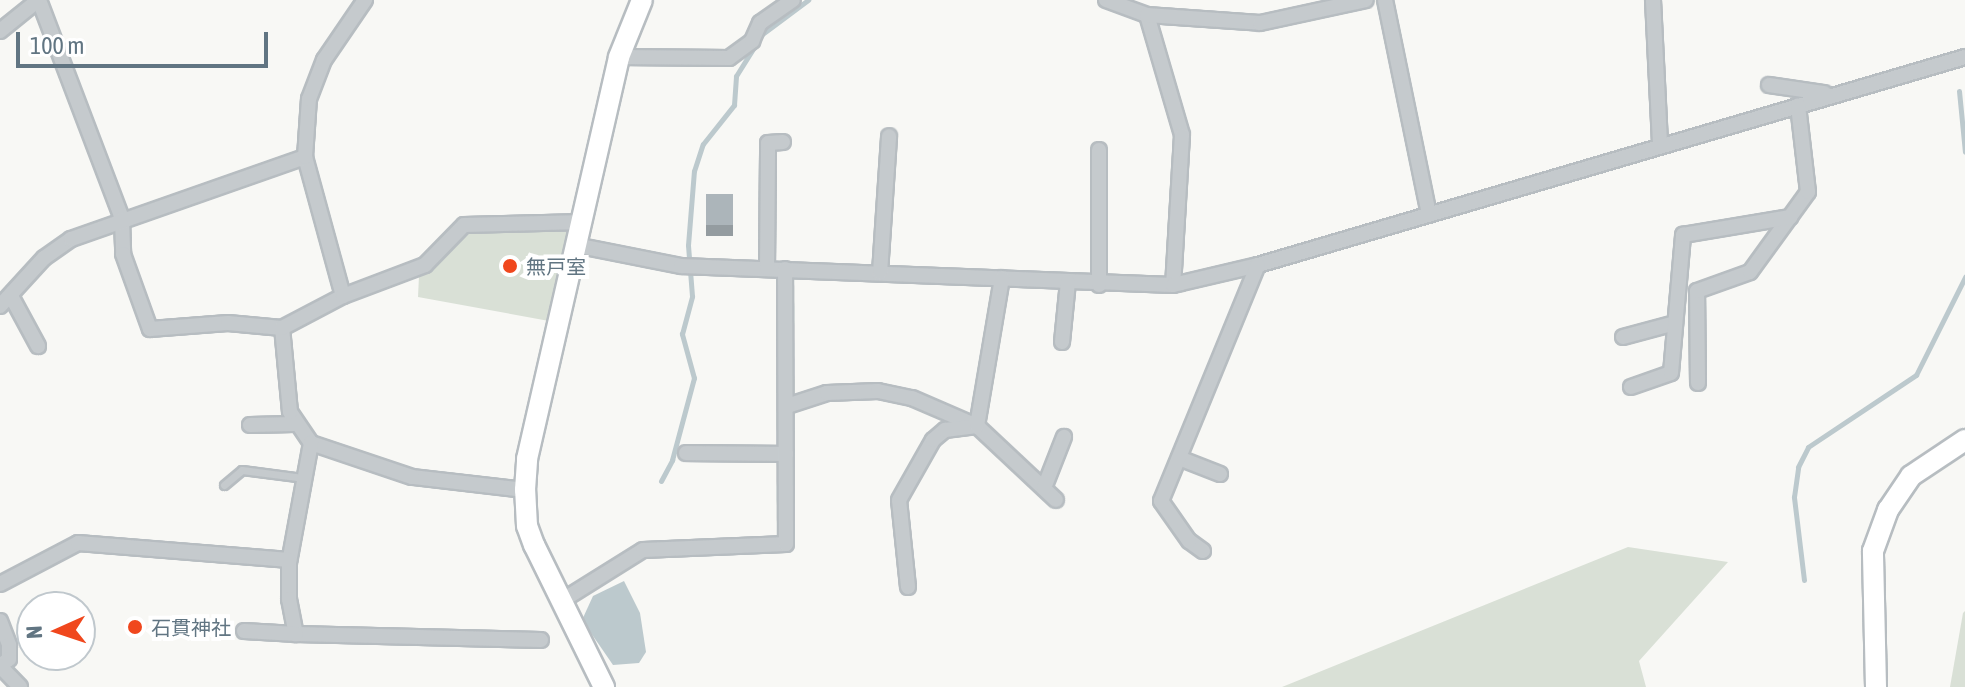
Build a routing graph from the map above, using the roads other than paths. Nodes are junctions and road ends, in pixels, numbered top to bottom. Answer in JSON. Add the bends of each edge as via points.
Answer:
{"nodes":[{"id":1,"x":365,"y":0,"type":"edge"},
{"id":2,"x":642,"y":0,"type":"edge"},
{"id":3,"x":793,"y":0,"type":"edge"},
{"id":4,"x":1106,"y":0,"type":"edge"},
{"id":5,"x":1366,"y":0,"type":"edge"},
{"id":6,"x":1385,"y":0,"type":"edge"},
{"id":7,"x":1653,"y":0,"type":"edge"},
{"id":8,"x":38,"y":1,"type":"edge"},
{"id":9,"x":1147,"y":15,"type":"junction"},
{"id":10,"x":3,"y":22,"type":"edge"},
{"id":11,"x":619,"y":57,"type":"junction"},
{"id":12,"x":1965,"y":57,"type":"edge"},
{"id":13,"x":1769,"y":85,"type":"dead end"},
{"id":14,"x":1829,"y":94,"type":"junction"},
{"id":15,"x":1798,"y":106,"type":"junction"},
{"id":16,"x":889,"y":136,"type":"dead end"},
{"id":17,"x":783,"y":142,"type":"dead end"},
{"id":18,"x":1660,"y":144,"type":"junction"},
{"id":19,"x":1099,"y":150,"type":"dead end"},
{"id":20,"x":305,"y":157,"type":"junction"},
{"id":21,"x":1429,"y":215,"type":"junction"},
{"id":22,"x":1790,"y":217,"type":"junction"},
{"id":23,"x":122,"y":219,"type":"junction"},
{"id":24,"x":583,"y":222,"type":"junction"},
{"id":25,"x":580,"y":246,"type":"junction"},
{"id":26,"x":1258,"y":265,"type":"junction"},
{"id":27,"x":767,"y":268,"type":"junction"},
{"id":28,"x":785,"y":269,"type":"junction"},
{"id":29,"x":880,"y":273,"type":"junction"},
{"id":30,"x":1002,"y":278,"type":"junction"},
{"id":31,"x":1068,"y":282,"type":"junction"},
{"id":32,"x":1099,"y":285,"type":"junction"},
{"id":33,"x":1173,"y":285,"type":"junction"},
{"id":34,"x":343,"y":296,"type":"junction"},
{"id":35,"x":5,"y":301,"type":"edge"},
{"id":36,"x":1675,"y":323,"type":"junction"},
{"id":37,"x":282,"y":328,"type":"junction"},
{"id":38,"x":1623,"y":337,"type":"dead end"},
{"id":39,"x":1062,"y":342,"type":"dead end"},
{"id":40,"x":38,"y":346,"type":"dead end"},
{"id":41,"x":1698,"y":383,"type":"dead end"},
{"id":42,"x":1631,"y":387,"type":"dead end"},
{"id":43,"x":787,"y":406,"type":"junction"},
{"id":44,"x":294,"y":424,"type":"junction"},
{"id":45,"x":250,"y":425,"type":"dead end"},
{"id":46,"x":977,"y":426,"type":"junction"},
{"id":47,"x":1064,"y":437,"type":"dead end"},
{"id":48,"x":1965,"y":440,"type":"edge"},
{"id":49,"x":311,"y":443,"type":"junction"},
{"id":50,"x":686,"y":453,"type":"dead end"},
{"id":51,"x":786,"y":454,"type":"junction"},
{"id":52,"x":1179,"y":458,"type":"junction"},
{"id":53,"x":1220,"y":474,"type":"dead end"},
{"id":54,"x":304,"y":478,"type":"junction"},
{"id":55,"x":224,"y":485,"type":"dead end"},
{"id":56,"x":1044,"y":488,"type":"junction"},
{"id":57,"x":525,"y":490,"type":"junction"},
{"id":58,"x":1056,"y":500,"type":"dead end"},
{"id":59,"x":1203,"y":551,"type":"dead end"},
{"id":60,"x":289,"y":560,"type":"junction"},
{"id":61,"x":0,"y":584,"type":"edge"},
{"id":62,"x":908,"y":587,"type":"dead end"},
{"id":63,"x":563,"y":600,"type":"junction"},
{"id":64,"x":0,"y":621,"type":"edge"},
{"id":65,"x":244,"y":631,"type":"dead end"},
{"id":66,"x":296,"y":634,"type":"junction"},
{"id":67,"x":541,"y":640,"type":"dead end"},
{"id":68,"x":1,"y":666,"type":"edge"},
{"id":69,"x":20,"y":687,"type":"edge"},
{"id":70,"x":604,"y":687,"type":"edge"},
{"id":71,"x":1876,"y":687,"type":"edge"}],
"edges":[{"from":1,"to":20,"type":"street","via":[[324,60],[309,99]]},
{"from":2,"to":11,"type":"street"},
{"from":3,"to":11,"type":"street","via":[[760,23],[752,41],[729,58]]},
{"from":4,"to":9,"type":"street"},
{"from":5,"to":9,"type":"street","via":[[1260,23]]},
{"from":6,"to":21,"type":"street"},
{"from":7,"to":18,"type":"street"},
{"from":8,"to":10,"type":"street"},
{"from":8,"to":23,"type":"street"},
{"from":9,"to":33,"type":"street","via":[[1182,135]]},
{"from":11,"to":24,"type":"street"},
{"from":12,"to":14,"type":"street"},
{"from":13,"to":14,"type":"street"},
{"from":14,"to":15,"type":"street"},
{"from":15,"to":18,"type":"street"},
{"from":15,"to":22,"type":"street","via":[[1808,192]]},
{"from":16,"to":29,"type":"street"},
{"from":17,"to":27,"type":"street","via":[[768,143]]},
{"from":18,"to":21,"type":"street"},
{"from":19,"to":32,"type":"street"},
{"from":20,"to":23,"type":"street"},
{"from":20,"to":34,"type":"street"},
{"from":21,"to":26,"type":"street"},
{"from":22,"to":36,"type":"street","via":[[1683,235]]},
{"from":22,"to":41,"type":"street","via":[[1750,272],[1697,291]]},
{"from":23,"to":35,"type":"street","via":[[62,245]]},
{"from":23,"to":37,"type":"street","via":[[123,254],[150,329],[228,323]]},
{"from":24,"to":25,"type":"street"},
{"from":24,"to":34,"type":"street","via":[[464,225],[425,265]]},
{"from":25,"to":27,"type":"street","via":[[681,266]]},
{"from":25,"to":57,"type":"street","via":[[527,459]]},
{"from":26,"to":33,"type":"street"},
{"from":26,"to":52,"type":"street"},
{"from":27,"to":28,"type":"street"},
{"from":28,"to":29,"type":"street"},
{"from":28,"to":43,"type":"street"},
{"from":29,"to":30,"type":"street"},
{"from":30,"to":31,"type":"street"},
{"from":30,"to":46,"type":"street"},
{"from":31,"to":32,"type":"street"},
{"from":31,"to":39,"type":"street"},
{"from":32,"to":33,"type":"street"},
{"from":34,"to":37,"type":"street"},
{"from":35,"to":40,"type":"street"},
{"from":36,"to":38,"type":"street"},
{"from":36,"to":42,"type":"street","via":[[1671,373]]},
{"from":37,"to":44,"type":"street"},
{"from":43,"to":46,"type":"street","via":[[827,393],[878,391],[912,398]]},
{"from":43,"to":51,"type":"street"},
{"from":44,"to":45,"type":"street"},
{"from":44,"to":49,"type":"street"},
{"from":46,"to":56,"type":"street"},
{"from":46,"to":62,"type":"street","via":[[945,430],[933,440],[899,500]]},
{"from":47,"to":56,"type":"street"},
{"from":48,"to":71,"type":"street","via":[[1911,476],[1888,510],[1873,551]]},
{"from":49,"to":54,"type":"street"},
{"from":49,"to":57,"type":"street","via":[[412,477]]},
{"from":50,"to":51,"type":"street"},
{"from":51,"to":63,"type":"street","via":[[786,544],[643,550]]},
{"from":52,"to":53,"type":"street"},
{"from":52,"to":59,"type":"street","via":[[1161,501],[1189,541]]},
{"from":54,"to":55,"type":"lane","via":[[242,470]]},
{"from":54,"to":60,"type":"street"},
{"from":56,"to":58,"type":"street"},
{"from":57,"to":63,"type":"street","via":[[527,526]]},
{"from":60,"to":61,"type":"street","via":[[78,543]]},
{"from":60,"to":66,"type":"street"},
{"from":63,"to":70,"type":"street"},
{"from":64,"to":68,"type":"street","via":[[9,645],[9,659]]},
{"from":65,"to":66,"type":"street"},
{"from":66,"to":67,"type":"street"},
{"from":68,"to":69,"type":"street"}]}
